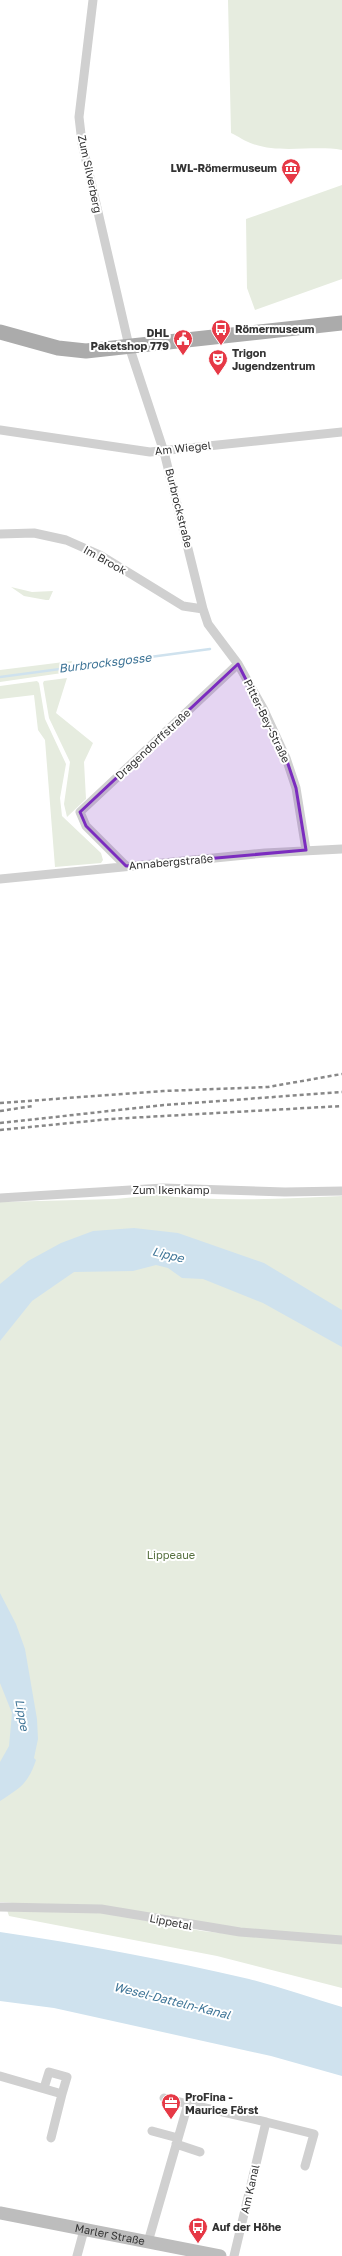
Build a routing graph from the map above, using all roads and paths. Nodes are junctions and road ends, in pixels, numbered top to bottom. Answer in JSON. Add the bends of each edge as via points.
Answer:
{"nodes":[{"id":1,"x":93,"y":0,"type":"edge"},
{"id":2,"x":342,"y":323,"type":"edge"},
{"id":3,"x":0,"y":332,"type":"edge"},
{"id":4,"x":129,"y":346,"type":"junction"},
{"id":5,"x":0,"y":430,"type":"edge"},
{"id":6,"x":342,"y":432,"type":"edge"},
{"id":7,"x":164,"y":452,"type":"junction"},
{"id":8,"x":0,"y":534,"type":"edge"},
{"id":9,"x":203,"y":609,"type":"junction"},
{"id":10,"x":238,"y":664,"type":"junction"},
{"id":11,"x":342,"y":849,"type":"edge"},
{"id":12,"x":306,"y":850,"type":"junction"},
{"id":13,"x":126,"y":866,"type":"junction"},
{"id":14,"x":0,"y":879,"type":"edge"},
{"id":15,"x":342,"y":1191,"type":"edge"},
{"id":16,"x":0,"y":1198,"type":"edge"},
{"id":17,"x":0,"y":1907,"type":"edge"},
{"id":18,"x":342,"y":1940,"type":"edge"},
{"id":19,"x":0,"y":2076,"type":"edge"},
{"id":20,"x":44,"y":2088,"type":"junction"},
{"id":21,"x":62,"y":2094,"type":"junction"},
{"id":22,"x":164,"y":2098,"type":"dead end"},
{"id":23,"x":188,"y":2104,"type":"junction"},
{"id":24,"x":266,"y":2122,"type":"junction"},
{"id":25,"x":152,"y":2131,"type":"dead end"},
{"id":26,"x":50,"y":2138,"type":"dead end"},
{"id":27,"x":177,"y":2141,"type":"junction"},
{"id":28,"x":200,"y":2152,"type":"dead end"},
{"id":29,"x":305,"y":2166,"type":"dead end"},
{"id":30,"x":0,"y":2213,"type":"edge"},
{"id":31,"x":84,"y":2230,"type":"junction"},
{"id":32,"x":148,"y":2242,"type":"junction"},
{"id":33,"x":77,"y":2256,"type":"edge"},
{"id":34,"x":220,"y":2256,"type":"edge"},
{"id":35,"x":234,"y":2256,"type":"edge"}],
"edges":[{"from":1,"to":4,"type":"street","name":"Zum Silverberg","via":[[80,124],[82,143]]},
{"from":2,"to":4,"type":"main road"},
{"from":3,"to":4,"type":"main road","via":[[58,348],[86,350]]},
{"from":4,"to":7,"type":"street","name":"Burbrockstraße"},
{"from":5,"to":7,"type":"street","name":"Am Wiegel"},
{"from":6,"to":7,"type":"street","name":"Am Wiegel","via":[[261,439]]},
{"from":7,"to":9,"type":"street","name":"Burbrockstraße"},
{"from":8,"to":9,"type":"street","name":"Im Brook","via":[[34,534],[66,540],[100,554],[183,606]]},
{"from":9,"to":10,"type":"street","name":"Burbrockstraße","via":[[208,624]]},
{"from":10,"to":12,"type":"street","name":"Pitter-Bey-Straße","via":[[264,710],[286,758],[296,788]]},
{"from":10,"to":13,"type":"street","name":"Dragendorffstraße","via":[[80,812],[86,826]]},
{"from":11,"to":12,"type":"street","name":"Annabergstraße"},
{"from":12,"to":13,"type":"street","name":"Annabergstraße"},
{"from":13,"to":14,"type":"street","name":"Annabergstraße"},
{"from":15,"to":16,"type":"street","name":"Zum Ikenkamp","via":[[163,1188]]},
{"from":17,"to":18,"type":"street","name":"Lippetal","via":[[101,1910],[240,1932]]},
{"from":19,"to":20,"type":"street"},
{"from":20,"to":21,"type":"street"},
{"from":20,"to":21,"type":"street","via":[[49,2072],[67,2077]]},
{"from":21,"to":26,"type":"street"},
{"from":22,"to":23,"type":"street"},
{"from":23,"to":24,"type":"street"},
{"from":23,"to":27,"type":"street"},
{"from":24,"to":29,"type":"street","via":[[314,2134]]},
{"from":24,"to":35,"type":"street","name":"Am Kanal"},
{"from":25,"to":27,"type":"street"},
{"from":27,"to":28,"type":"street"},
{"from":27,"to":32,"type":"street"},
{"from":30,"to":31,"type":"main road","name":"Marler Straße"},
{"from":31,"to":32,"type":"main road","name":"Marler Straße"},
{"from":31,"to":33,"type":"street"},
{"from":32,"to":34,"type":"main road","name":"Marler Straße"}]}
